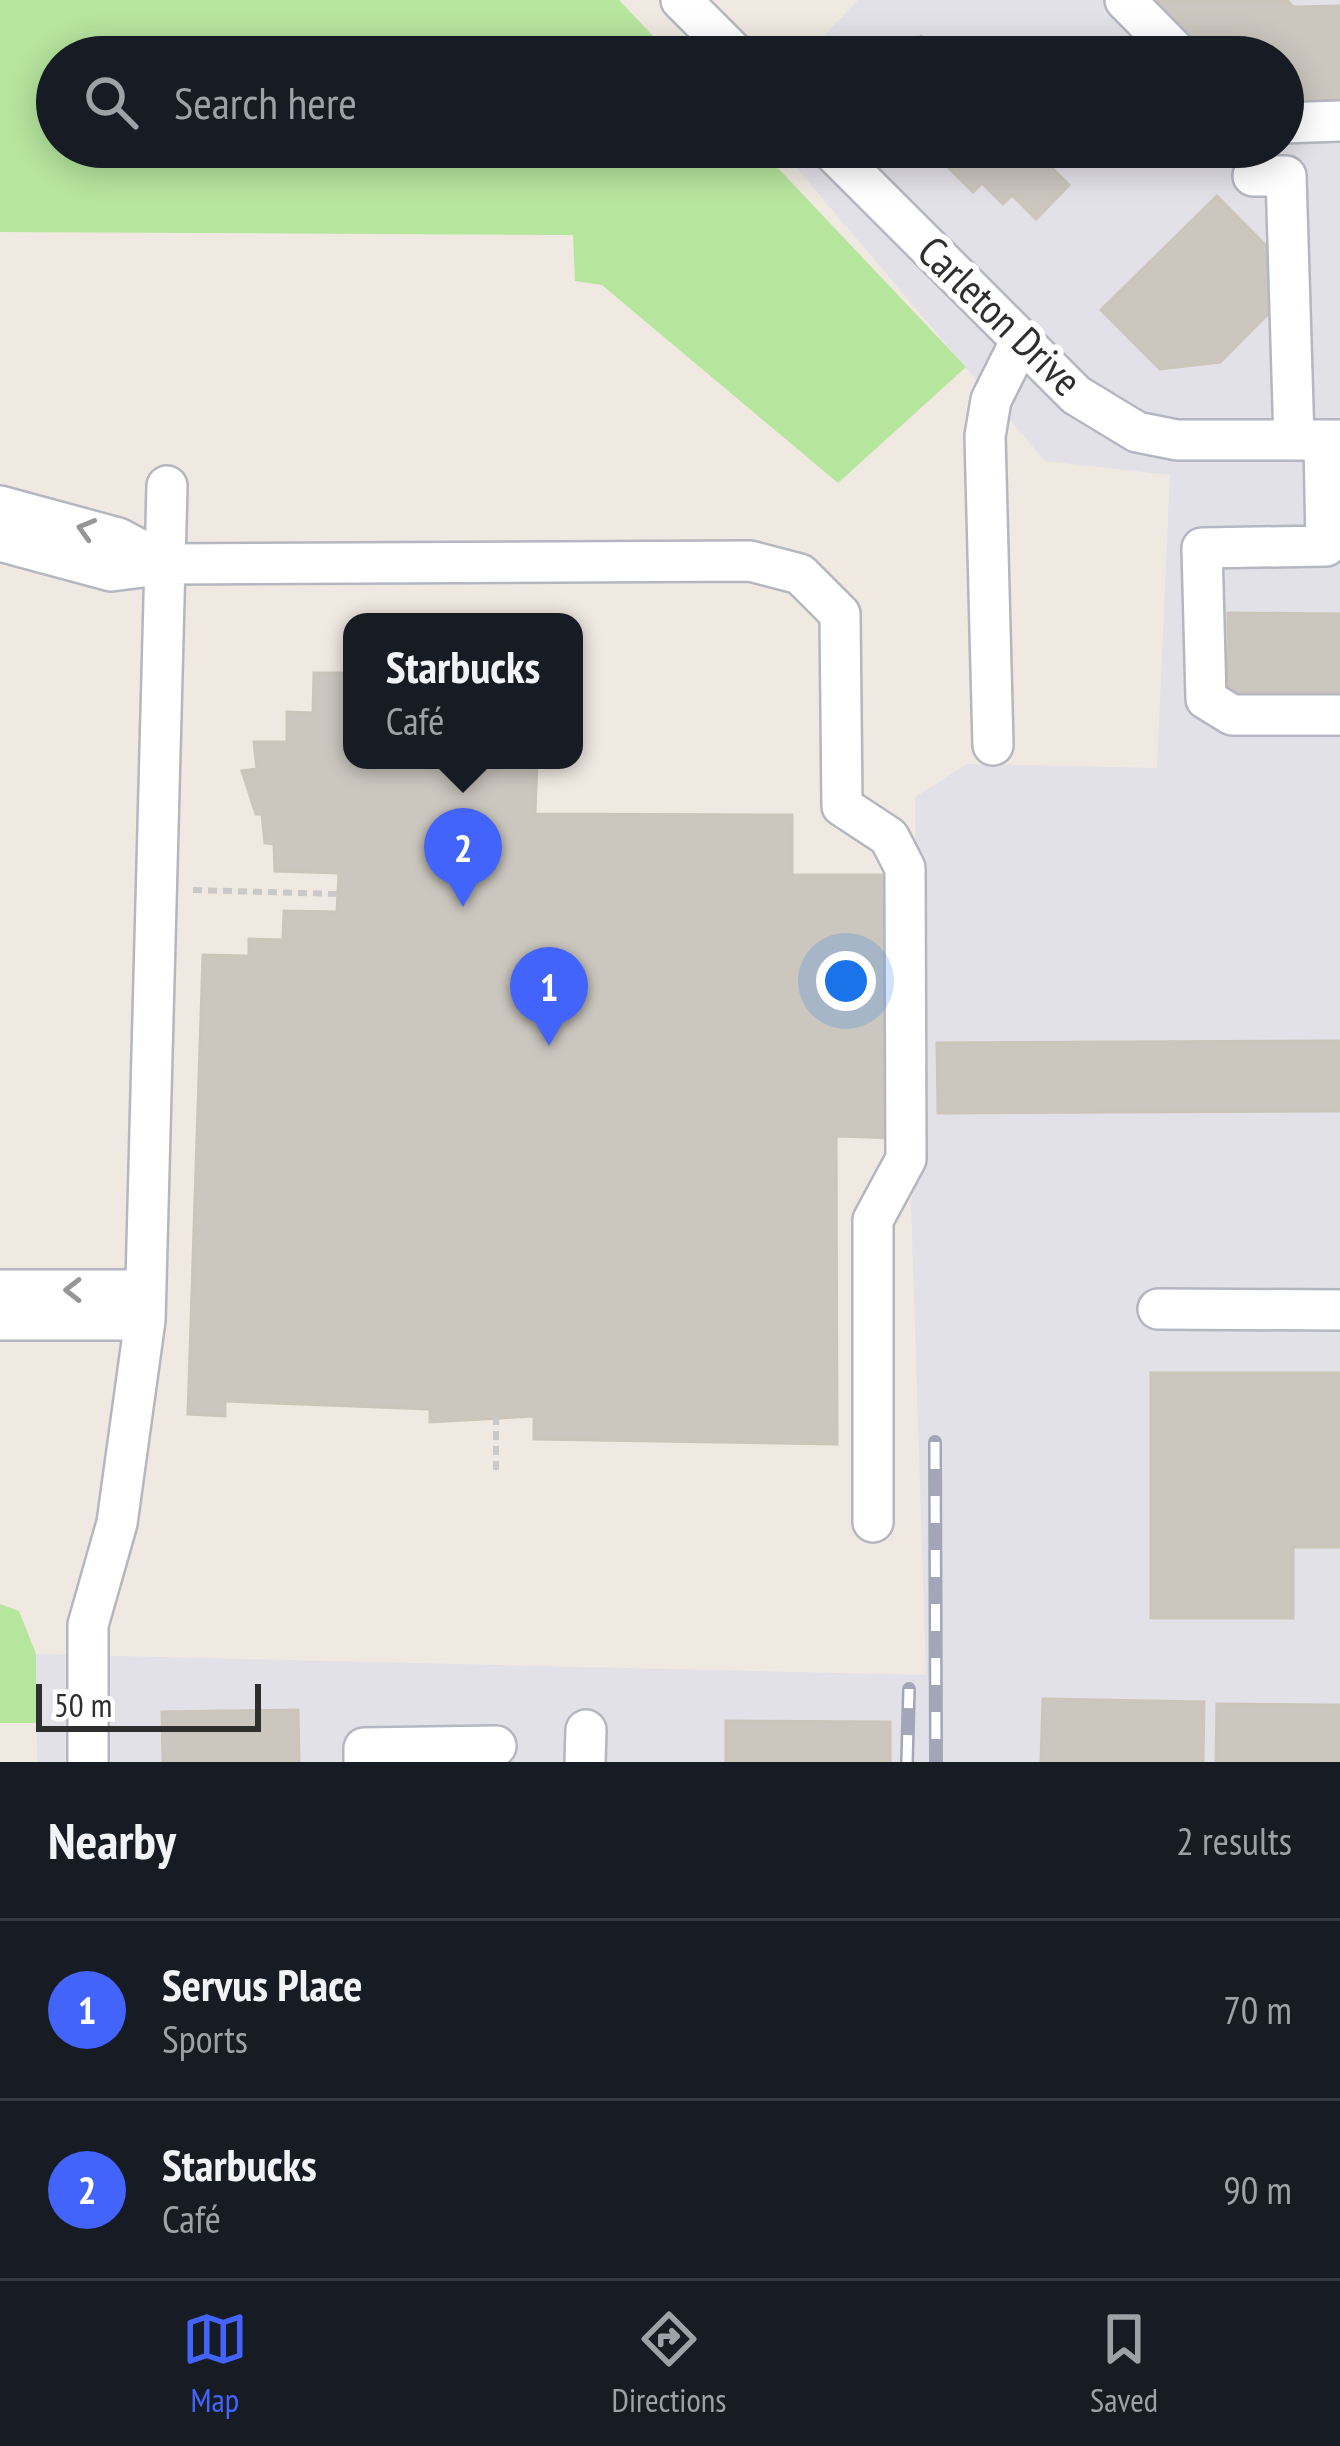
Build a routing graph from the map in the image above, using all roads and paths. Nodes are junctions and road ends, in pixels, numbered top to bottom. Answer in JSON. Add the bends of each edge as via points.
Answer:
{"nodes":[{"id":1,"x":681,"y":0,"type":"edge"},
{"id":2,"x":1125,"y":0,"type":"edge"},
{"id":3,"x":717,"y":36,"type":"edge"},
{"id":4,"x":1160,"y":36,"type":"edge"},
{"id":5,"x":1340,"y":121,"type":"edge"},
{"id":6,"x":1304,"y":122,"type":"edge"},
{"id":7,"x":850,"y":168,"type":"edge"},
{"id":8,"x":1253,"y":176,"type":"dead end"},
{"id":9,"x":1021,"y":340,"type":"junction"},
{"id":10,"x":1320,"y":440,"type":"edge"},
{"id":11,"x":167,"y":486,"type":"dead end"},
{"id":12,"x":0,"y":506,"type":"edge"},
{"id":13,"x":0,"y":541,"type":"edge"},
{"id":14,"x":1333,"y":546,"type":"edge"},
{"id":15,"x":167,"y":563,"type":"junction"},
{"id":16,"x":1340,"y":716,"type":"edge"},
{"id":17,"x":993,"y":745,"type":"dead end"},
{"id":18,"x":193,"y":890,"type":"dead end"},
{"id":19,"x":338,"y":894,"type":"dead end"},
{"id":20,"x":0,"y":1290,"type":"edge"},
{"id":21,"x":145,"y":1305,"type":"junction"},
{"id":22,"x":1158,"y":1309,"type":"dead end"},
{"id":23,"x":1340,"y":1310,"type":"edge"},
{"id":24,"x":0,"y":1320,"type":"edge"},
{"id":25,"x":496,"y":1416,"type":"dead end"},
{"id":26,"x":496,"y":1474,"type":"dead end"},
{"id":27,"x":873,"y":1522,"type":"dead end"},
{"id":28,"x":496,"y":1746,"type":"dead end"},
{"id":29,"x":88,"y":1762,"type":"edge"},
{"id":30,"x":364,"y":1762,"type":"edge"}],
"edges":[{"from":1,"to":3,"type":"street"},
{"from":2,"to":4,"type":"street"},
{"from":5,"to":6,"type":"street"},
{"from":7,"to":9,"type":"street","name":"Carleton Drive"},
{"from":8,"to":10,"type":"street","via":[[1286,176]]},
{"from":9,"to":10,"type":"street","name":"Carleton Drive","via":[[1076,395],[1137,432],[1177,440]]},
{"from":9,"to":17,"type":"street","via":[[991,400],[985,436]]},
{"from":10,"to":14,"type":"street"},
{"from":11,"to":15,"type":"street"},
{"from":15,"to":12,"type":"street","one_way":true,"via":[[118,538]]},
{"from":13,"to":15,"type":"street","via":[[112,571]]},
{"from":14,"to":16,"type":"street","via":[[1202,548],[1206,699],[1232,715]]},
{"from":15,"to":21,"type":"street"},
{"from":15,"to":27,"type":"street","via":[[750,561],[800,574],[841,614],[842,806],[889,836],[905,868],[906,1160],[873,1220]]},
{"from":18,"to":19,"type":"path"},
{"from":21,"to":20,"type":"street","one_way":true},
{"from":21,"to":24,"type":"street"},
{"from":21,"to":29,"type":"street","via":[[117,1523],[88,1625]]},
{"from":22,"to":23,"type":"street"},
{"from":25,"to":26,"type":"path"},
{"from":28,"to":30,"type":"street","via":[[364,1748]]}]}
